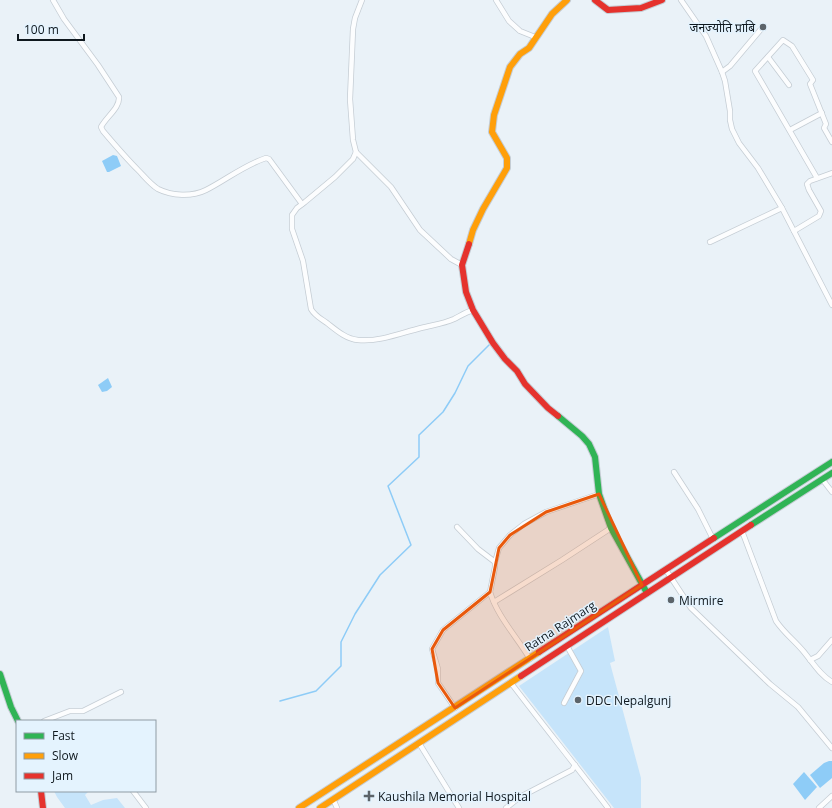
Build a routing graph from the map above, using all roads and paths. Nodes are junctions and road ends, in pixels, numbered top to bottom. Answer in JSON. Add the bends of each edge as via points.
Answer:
{"nodes":[{"id":1,"x":53,"y":0,"type":"edge"},
{"id":2,"x":362,"y":0,"type":"edge"},
{"id":3,"x":496,"y":0,"type":"edge"},
{"id":4,"x":567,"y":0,"type":"edge"},
{"id":5,"x":595,"y":0,"type":"edge"},
{"id":6,"x":662,"y":0,"type":"edge"},
{"id":7,"x":681,"y":0,"type":"edge"},
{"id":8,"x":654,"y":2,"type":"edge"},
{"id":9,"x":762,"y":28,"type":"dead end"},
{"id":10,"x":535,"y":37,"type":"junction"},
{"id":11,"x":768,"y":57,"type":"junction"},
{"id":12,"x":722,"y":72,"type":"junction"},
{"id":13,"x":789,"y":85,"type":"dead end"},
{"id":14,"x":822,"y":113,"type":"junction"},
{"id":15,"x":790,"y":130,"type":"junction"},
{"id":16,"x":832,"y":142,"type":"edge"},
{"id":17,"x":356,"y":152,"type":"junction"},
{"id":18,"x":832,"y":173,"type":"edge"},
{"id":19,"x":817,"y":178,"type":"junction"},
{"id":20,"x":302,"y":204,"type":"junction"},
{"id":21,"x":782,"y":208,"type":"junction"},
{"id":22,"x":794,"y":231,"type":"junction"},
{"id":23,"x":710,"y":242,"type":"dead end"},
{"id":24,"x":462,"y":265,"type":"junction"},
{"id":25,"x":832,"y":305,"type":"edge"},
{"id":26,"x":473,"y":310,"type":"junction"},
{"id":27,"x":832,"y":462,"type":"edge"},
{"id":28,"x":674,"y":472,"type":"dead end"},
{"id":29,"x":832,"y":473,"type":"edge"},
{"id":30,"x":822,"y":479,"type":"junction"},
{"id":31,"x":832,"y":492,"type":"edge"},
{"id":32,"x":599,"y":494,"type":"junction"},
{"id":33,"x":457,"y":528,"type":"dead end"},
{"id":34,"x":611,"y":528,"type":"junction"},
{"id":35,"x":742,"y":531,"type":"junction"},
{"id":36,"x":713,"y":539,"type":"junction"},
{"id":37,"x":495,"y":562,"type":"junction"},
{"id":38,"x":666,"y":570,"type":"junction"},
{"id":39,"x":670,"y":578,"type":"junction"},
{"id":40,"x":642,"y":585,"type":"junction"},
{"id":41,"x":490,"y":592,"type":"junction"},
{"id":42,"x":647,"y":593,"type":"junction"},
{"id":43,"x":494,"y":602,"type":"junction"},
{"id":44,"x":832,"y":640,"type":"edge"},
{"id":45,"x":567,"y":646,"type":"junction"},
{"id":46,"x":530,"y":659,"type":"junction"},
{"id":47,"x":810,"y":660,"type":"junction"},
{"id":48,"x":0,"y":674,"type":"edge"},
{"id":49,"x":832,"y":682,"type":"edge"},
{"id":50,"x":511,"y":683,"type":"junction"},
{"id":51,"x":121,"y":692,"type":"dead end"},
{"id":52,"x":564,"y":703,"type":"dead end"},
{"id":53,"x":455,"y":708,"type":"junction"},
{"id":54,"x":18,"y":720,"type":"edge"},
{"id":55,"x":47,"y":720,"type":"edge"},
{"id":56,"x":419,"y":743,"type":"junction"},
{"id":57,"x":832,"y":748,"type":"edge"},
{"id":58,"x":575,"y":765,"type":"junction"},
{"id":59,"x":41,"y":792,"type":"edge"},
{"id":60,"x":134,"y":792,"type":"edge"},
{"id":61,"x":832,"y":796,"type":"edge"},
{"id":62,"x":333,"y":799,"type":"junction"},
{"id":63,"x":43,"y":808,"type":"edge"},
{"id":64,"x":146,"y":808,"type":"edge"},
{"id":65,"x":300,"y":808,"type":"edge"},
{"id":66,"x":320,"y":808,"type":"edge"},
{"id":67,"x":337,"y":808,"type":"edge"},
{"id":68,"x":459,"y":808,"type":"edge"},
{"id":69,"x":506,"y":808,"type":"edge"},
{"id":70,"x":608,"y":808,"type":"edge"},
{"id":71,"x":820,"y":808,"type":"edge"}],
"edges":[{"from":1,"to":20,"type":"street","via":[[119,97],[118,105],[101,127],[103,131],[149,182],[158,189],[178,195],[194,194],[266,158]]},
{"from":2,"to":17,"type":"street","via":[[353,29],[350,99]]},
{"from":3,"to":10,"type":"street","via":[[509,21],[520,31]]},
{"from":4,"to":10,"type":"main road","via":[[552,14]]},
{"from":5,"to":8,"type":"main road","via":[[608,10],[640,8]]},
{"from":6,"to":8,"type":"main road"},
{"from":7,"to":12,"type":"street","via":[[706,36]]},
{"from":9,"to":12,"type":"street"},
{"from":10,"to":24,"type":"main road","via":[[529,48],[520,54],[510,67],[500,96],[492,132],[507,158],[507,168],[473,230]]},
{"from":11,"to":13,"type":"street"},
{"from":11,"to":14,"type":"street","via":[[783,40],[792,46],[813,80],[810,84]]},
{"from":11,"to":15,"type":"street","via":[[755,71]]},
{"from":12,"to":21,"type":"street","via":[[732,129]]},
{"from":14,"to":15,"type":"street"},
{"from":14,"to":16,"type":"street","via":[[826,124],[824,128]]},
{"from":15,"to":19,"type":"street"},
{"from":17,"to":20,"type":"street","via":[[353,159],[335,177]]},
{"from":17,"to":24,"type":"street","via":[[391,186],[420,230],[451,259]]},
{"from":18,"to":19,"type":"street"},
{"from":19,"to":22,"type":"street","via":[[807,184],[821,211],[819,216]]},
{"from":20,"to":26,"type":"street","via":[[294,211],[291,223],[303,262],[311,309],[315,316],[339,332],[358,340],[399,335],[453,319]]},
{"from":21,"to":22,"type":"street"},
{"from":21,"to":23,"type":"street"},
{"from":22,"to":25,"type":"street"},
{"from":24,"to":26,"type":"main road","via":[[466,292]]},
{"from":26,"to":32,"type":"main road","via":[[504,358],[525,384],[589,444],[595,457]]},
{"from":27,"to":36,"type":"main road","name":"Ratna Rajmarg"},
{"from":28,"to":36,"type":"street","via":[[698,509]]},
{"from":29,"to":30,"type":"main road","name":"Ratna Rajmarg"},
{"from":30,"to":31,"type":"street"},
{"from":30,"to":35,"type":"main road","name":"Ratna Rajmarg"},
{"from":32,"to":34,"type":"main road"},
{"from":32,"to":37,"type":"street","via":[[546,512],[524,524],[499,548]]},
{"from":33,"to":37,"type":"street"},
{"from":34,"to":40,"type":"main road"},
{"from":34,"to":43,"type":"street"},
{"from":35,"to":39,"type":"main road","name":"Ratna Rajmarg"},
{"from":35,"to":47,"type":"street","via":[[776,621]]},
{"from":36,"to":38,"type":"main road","name":"Ratna Rajmarg"},
{"from":37,"to":41,"type":"street"},
{"from":38,"to":39,"type":"street"},
{"from":38,"to":40,"type":"main road","name":"Ratna Rajmarg"},
{"from":39,"to":42,"type":"main road","name":"Ratna Rajmarg"},
{"from":39,"to":57,"type":"street","via":[[691,608],[770,684],[798,707]]},
{"from":40,"to":42,"type":"main road"},
{"from":40,"to":46,"type":"main road","name":"Ratna Rajmarg"},
{"from":41,"to":43,"type":"street"},
{"from":41,"to":53,"type":"street","via":[[443,630],[432,649],[438,669],[438,683]]},
{"from":42,"to":45,"type":"main road","name":"Ratna Rajmarg"},
{"from":43,"to":46,"type":"street"},
{"from":44,"to":47,"type":"street","via":[[818,656]]},
{"from":45,"to":50,"type":"main road","name":"Ratna Rajmarg"},
{"from":45,"to":52,"type":"street","via":[[581,671]]},
{"from":46,"to":53,"type":"main road","name":"Ratna Rajmarg"},
{"from":47,"to":49,"type":"street","via":[[824,677]]},
{"from":48,"to":54,"type":"main road"},
{"from":50,"to":56,"type":"main road","name":"Ratna Rajmarg"},
{"from":50,"to":58,"type":"street"},
{"from":51,"to":55,"type":"street","via":[[83,711],[70,711]]},
{"from":53,"to":65,"type":"main road","name":"Ratna Rajmarg"},
{"from":56,"to":62,"type":"main road","name":"Ratna Rajmarg"},
{"from":56,"to":68,"type":"street"},
{"from":58,"to":69,"type":"street","via":[[572,770],[520,797]]},
{"from":58,"to":70,"type":"street"},
{"from":59,"to":63,"type":"main road"},
{"from":60,"to":64,"type":"street"},
{"from":61,"to":71,"type":"street"},
{"from":62,"to":66,"type":"main road","name":"Ratna Rajmarg"},
{"from":62,"to":67,"type":"street"}]}
